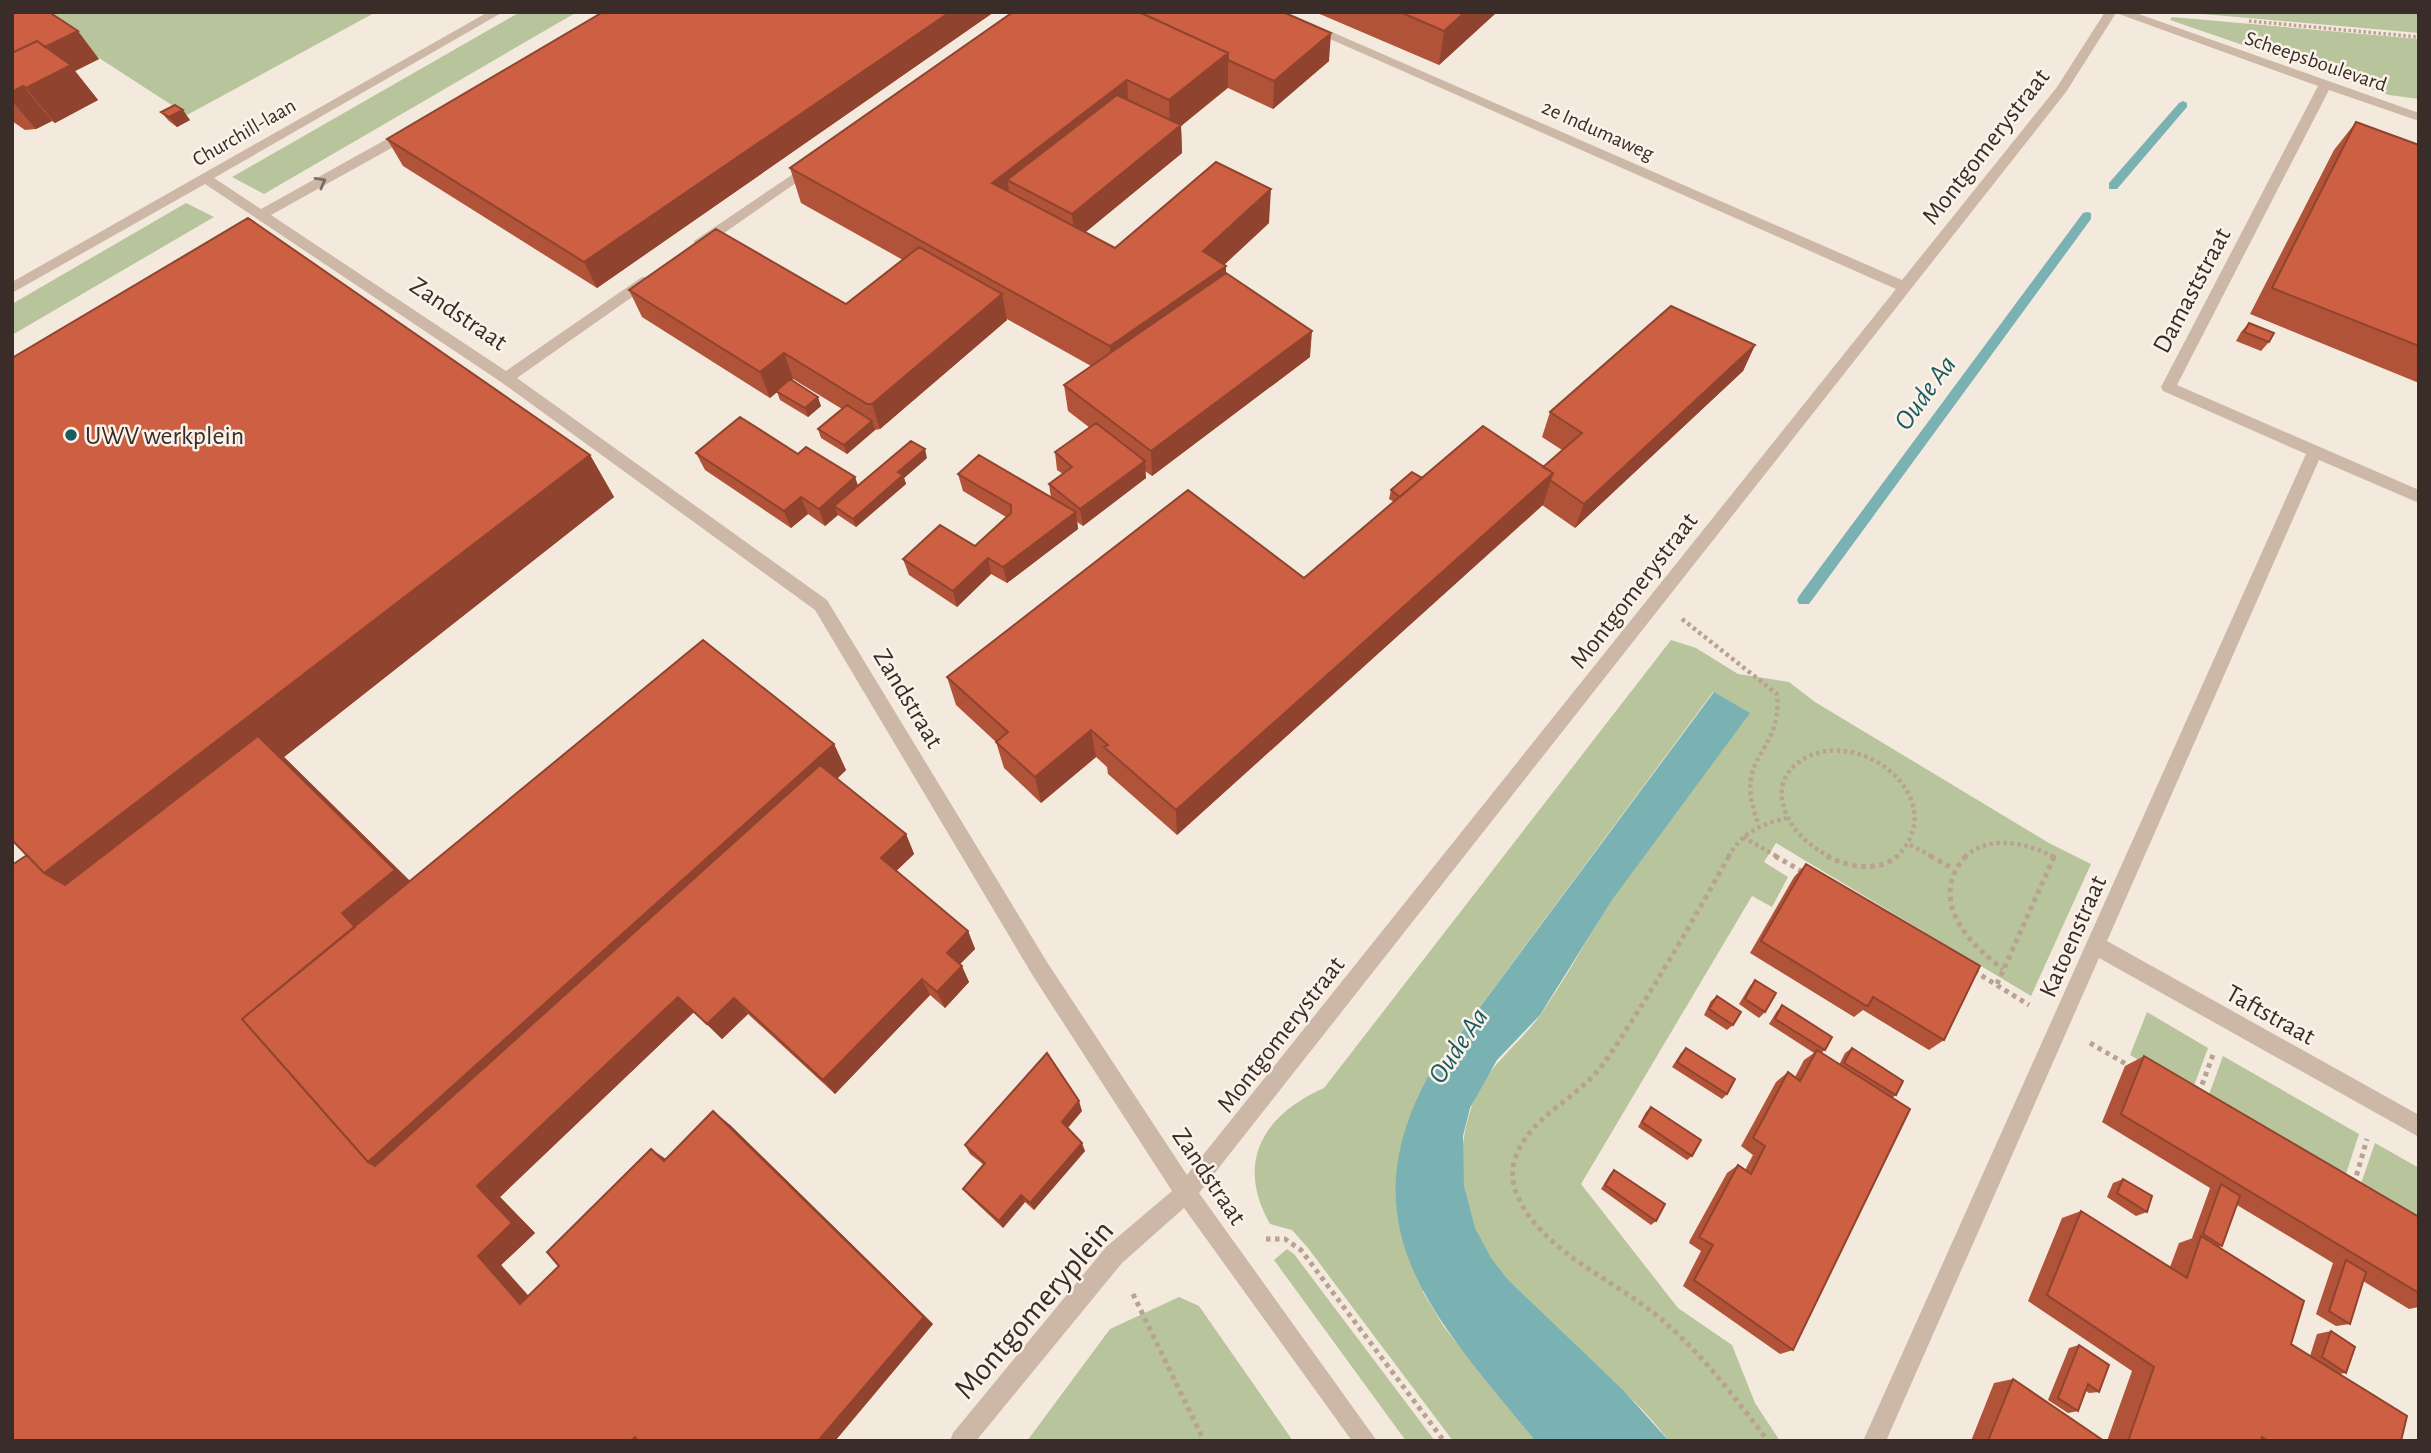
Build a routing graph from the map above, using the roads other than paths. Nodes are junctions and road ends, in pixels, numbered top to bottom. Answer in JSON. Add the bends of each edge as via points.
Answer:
{"nodes":[{"id":1,"x":497,"y":12,"type":"edge"},
{"id":2,"x":1275,"y":12,"type":"edge"},
{"id":3,"x":2111,"y":12,"type":"edge"},
{"id":4,"x":2121,"y":12,"type":"edge"},
{"id":5,"x":2325,"y":85,"type":"junction"},
{"id":6,"x":2419,"y":117,"type":"edge"},
{"id":7,"x":415,"y":129,"type":"edge"},
{"id":8,"x":827,"y":155,"type":"edge"},
{"id":9,"x":206,"y":178,"type":"junction"},
{"id":10,"x":261,"y":215,"type":"junction"},
{"id":11,"x":689,"y":251,"type":"edge"},
{"id":12,"x":655,"y":274,"type":"edge"},
{"id":13,"x":1905,"y":287,"type":"junction"},
{"id":14,"x":12,"y":288,"type":"edge"},
{"id":15,"x":506,"y":378,"type":"junction"},
{"id":16,"x":2315,"y":452,"type":"junction"},
{"id":17,"x":2419,"y":497,"type":"edge"},
{"id":18,"x":2097,"y":946,"type":"junction"},
{"id":19,"x":2419,"y":1128,"type":"edge"},
{"id":20,"x":1186,"y":1193,"type":"junction"},
{"id":21,"x":961,"y":1441,"type":"edge"},
{"id":22,"x":1366,"y":1441,"type":"edge"},
{"id":23,"x":1874,"y":1441,"type":"edge"}],
"edges":[{"from":1,"to":9,"type":"street","name":"Churchill-laan"},
{"from":2,"to":13,"type":"street","name":"2e Indumaweg"},
{"from":3,"to":13,"type":"street","name":"Montgomerystraat","via":[[2062,89]]},
{"from":4,"to":5,"type":"street","name":"Scheepsboulevard"},
{"from":5,"to":6,"type":"street","name":"Scheepsboulevard"},
{"from":5,"to":16,"type":"street","name":"Damaststraat","via":[[2168,387]]},
{"from":10,"to":7,"type":"street","one_way":true},
{"from":8,"to":11,"type":"street"},
{"from":9,"to":10,"type":"street","name":"Zandstraat"},
{"from":9,"to":14,"type":"street","name":"Churchill-laan"},
{"from":10,"to":15,"type":"street","name":"Zandstraat"},
{"from":12,"to":15,"type":"street"},
{"from":13,"to":20,"type":"street","name":"Montgomerystraat"},
{"from":15,"to":20,"type":"street","name":"Zandstraat","via":[[821,605],[1040,969]]},
{"from":16,"to":17,"type":"street","name":"Damaststraat"},
{"from":16,"to":18,"type":"street","name":"Katoenstraat"},
{"from":18,"to":19,"type":"street","name":"Taftstraat"},
{"from":18,"to":23,"type":"street","name":"Katoenstraat"},
{"from":20,"to":21,"type":"street","name":"Montgomeryplein","via":[[1114,1255]]},
{"from":20,"to":22,"type":"street","name":"Zandstraat"}]}
